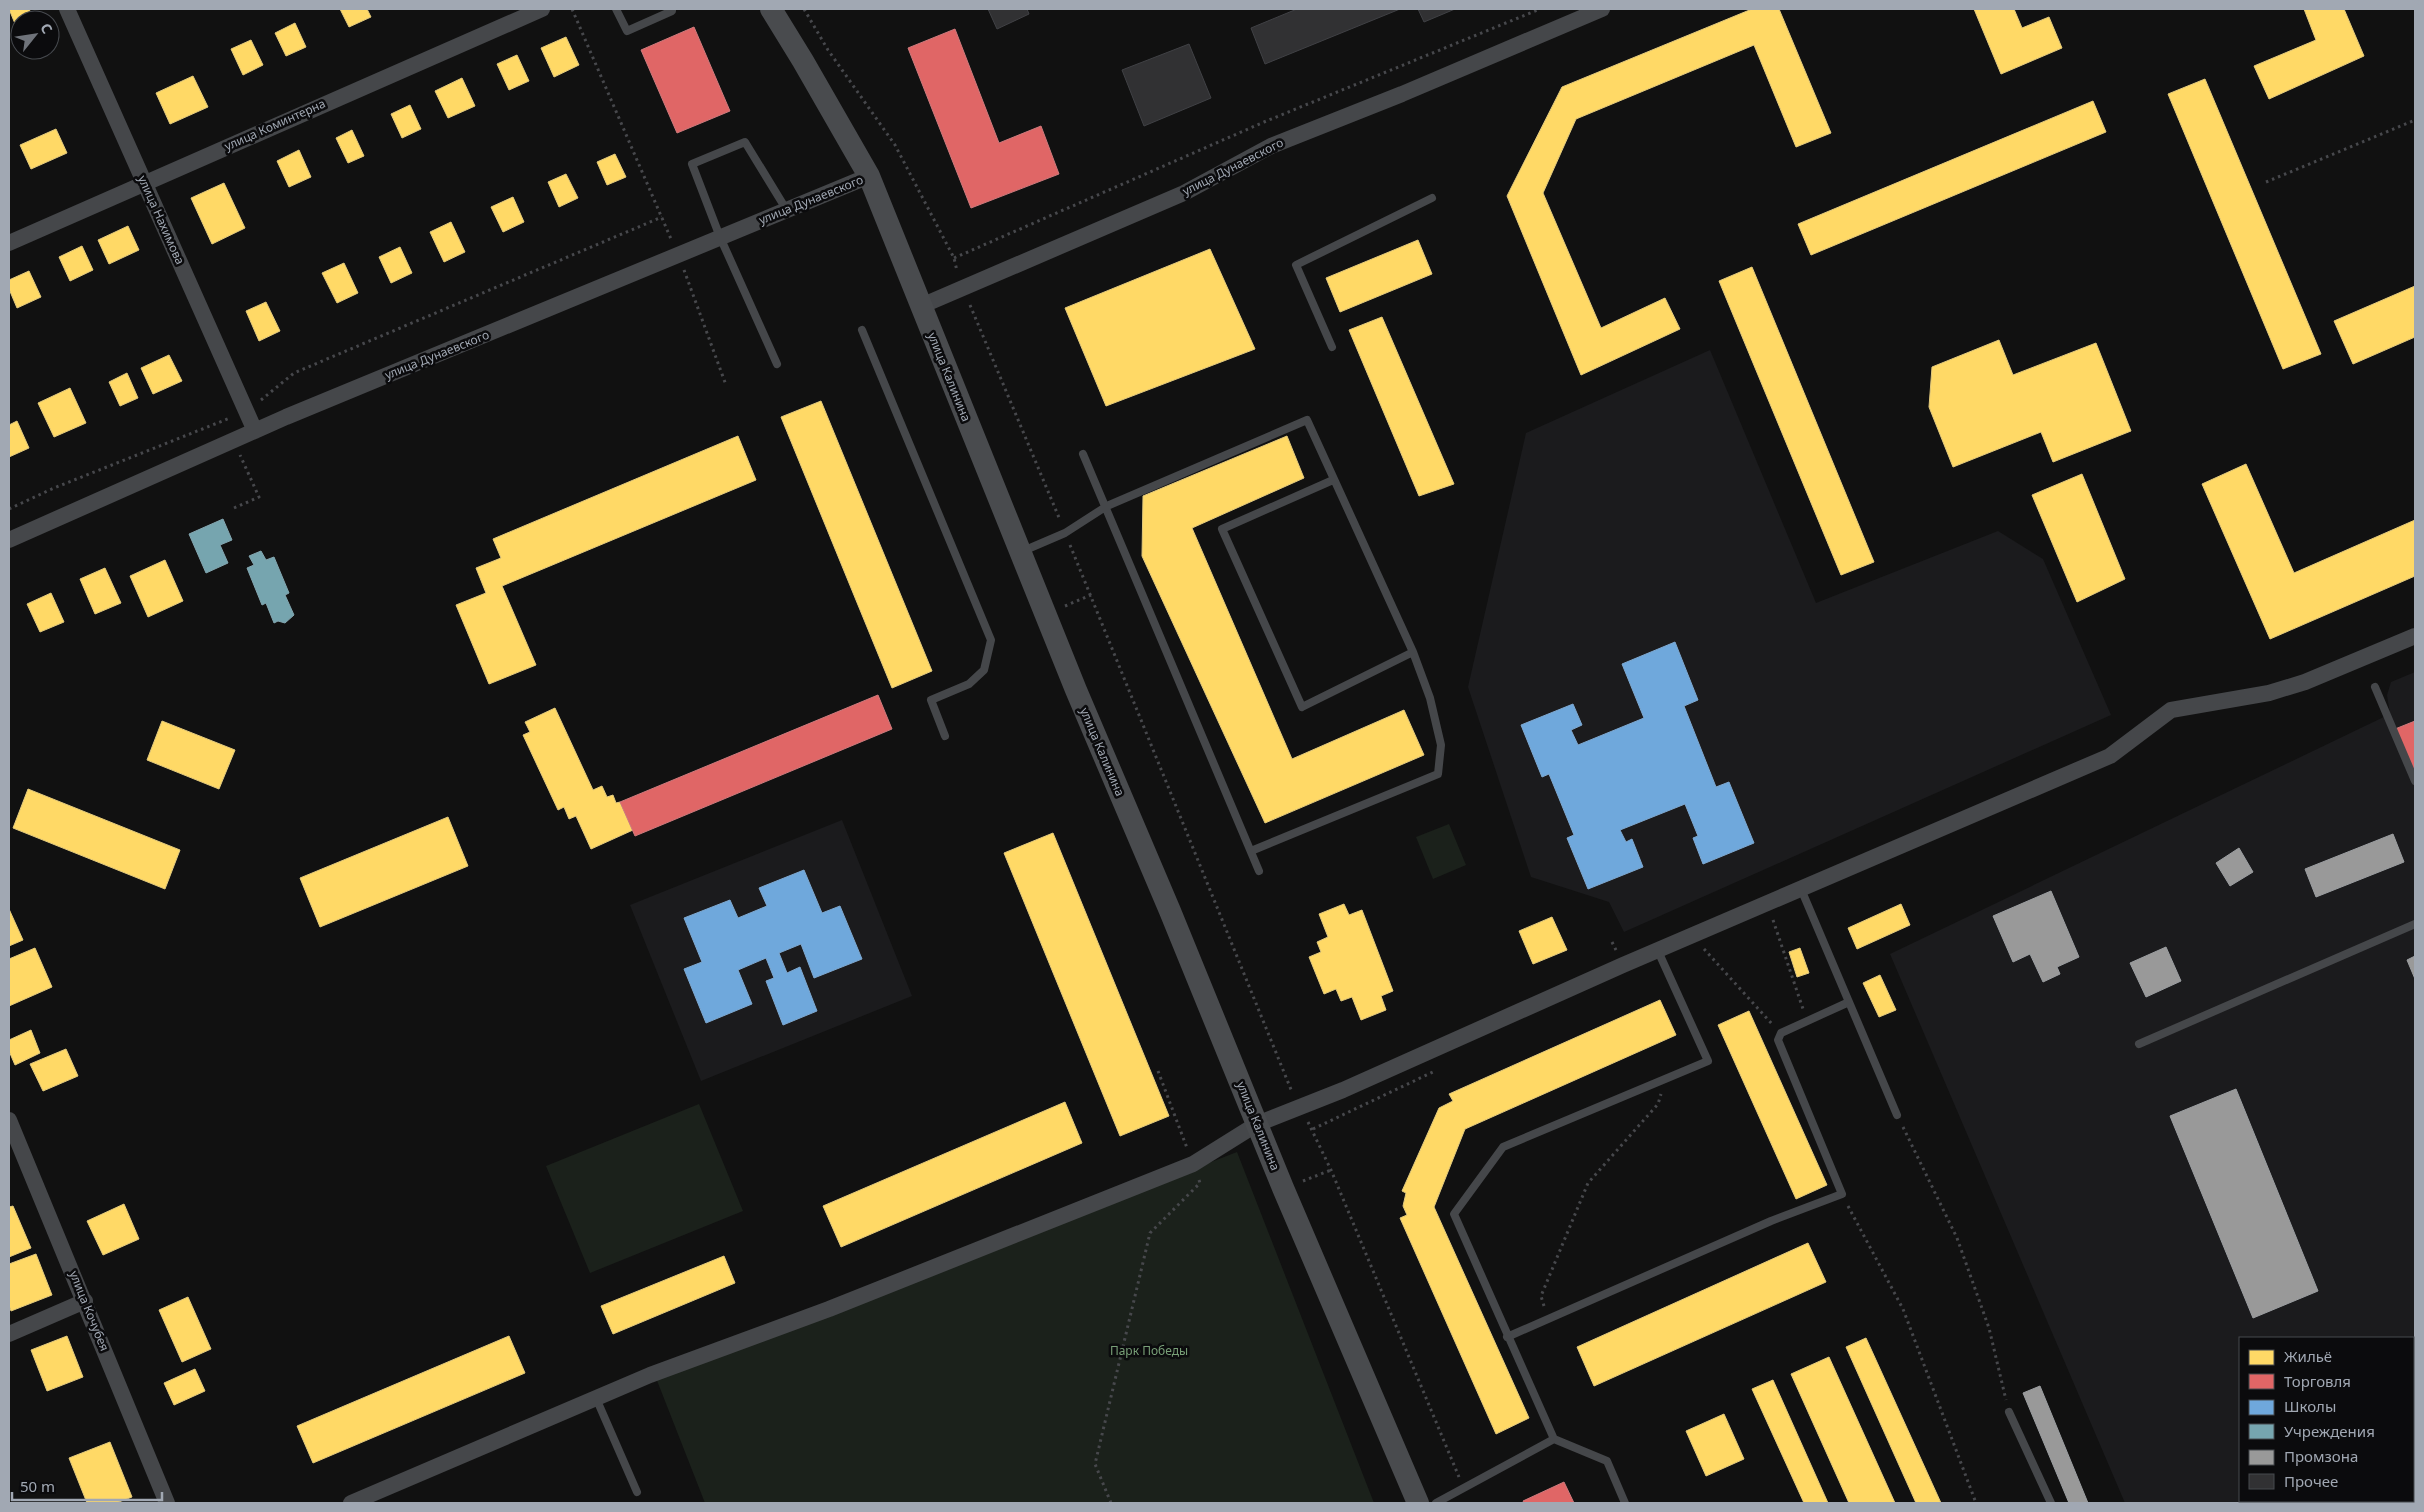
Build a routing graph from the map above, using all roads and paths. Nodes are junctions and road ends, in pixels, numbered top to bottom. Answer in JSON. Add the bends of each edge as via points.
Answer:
{"nodes":[{"id":1,"x":67,"y":9,"type":"edge"},
{"id":2,"x":542,"y":9,"type":"edge"},
{"id":3,"x":572,"y":9,"type":"edge"},
{"id":4,"x":616,"y":9,"type":"edge"},
{"id":5,"x":672,"y":9,"type":"edge"},
{"id":6,"x":771,"y":9,"type":"edge"},
{"id":7,"x":804,"y":9,"type":"edge"},
{"id":8,"x":1540,"y":9,"type":"edge"},
{"id":9,"x":1602,"y":9,"type":"edge"},
{"id":10,"x":2415,"y":120,"type":"edge"},
{"id":11,"x":869,"y":176,"type":"junction"},
{"id":12,"x":2266,"y":182,"type":"dead end"},
{"id":13,"x":144,"y":183,"type":"junction"},
{"id":14,"x":1432,"y":198,"type":"dead end"},
{"id":15,"x":786,"y":209,"type":"junction"},
{"id":16,"x":662,"y":217,"type":"junction"},
{"id":17,"x":720,"y":237,"type":"junction"},
{"id":18,"x":9,"y":242,"type":"edge"},
{"id":19,"x":678,"y":256,"type":"junction"},
{"id":20,"x":954,"y":258,"type":"junction"},
{"id":21,"x":962,"y":288,"type":"junction"},
{"id":22,"x":921,"y":306,"type":"junction"},
{"id":23,"x":862,"y":330,"type":"dead end"},
{"id":24,"x":1332,"y":347,"type":"dead end"},
{"id":25,"x":777,"y":364,"type":"dead end"},
{"id":26,"x":726,"y":385,"type":"dead end"},
{"id":27,"x":247,"y":412,"type":"junction"},
{"id":28,"x":225,"y":420,"type":"junction"},
{"id":29,"x":255,"y":431,"type":"junction"},
{"id":30,"x":234,"y":440,"type":"junction"},
{"id":31,"x":1083,"y":454,"type":"dead end"},
{"id":32,"x":1333,"y":480,"type":"junction"},
{"id":33,"x":1107,"y":506,"type":"junction"},
{"id":34,"x":234,"y":508,"type":"dead end"},
{"id":35,"x":9,"y":509,"type":"edge"},
{"id":36,"x":1065,"y":533,"type":"junction"},
{"id":37,"x":9,"y":540,"type":"edge"},
{"id":38,"x":1021,"y":552,"type":"junction"},
{"id":39,"x":2415,"y":636,"type":"edge"},
{"id":40,"x":1413,"y":652,"type":"junction"},
{"id":41,"x":2375,"y":687,"type":"dead end"},
{"id":42,"x":945,"y":736,"type":"dead end"},
{"id":43,"x":2415,"y":781,"type":"edge"},
{"id":44,"x":1251,"y":850,"type":"junction"},
{"id":45,"x":1259,"y":871,"type":"dead end"},
{"id":46,"x":1801,"y":889,"type":"junction"},
{"id":47,"x":1772,"y":918,"type":"dead end"},
{"id":48,"x":2415,"y":924,"type":"edge"},
{"id":49,"x":1703,"y":947,"type":"dead end"},
{"id":50,"x":1658,"y":951,"type":"junction"},
{"id":51,"x":1849,"y":1002,"type":"junction"},
{"id":52,"x":1807,"y":1021,"type":"junction"},
{"id":53,"x":1781,"y":1033,"type":"junction"},
{"id":54,"x":2139,"y":1044,"type":"dead end"},
{"id":55,"x":1158,"y":1071,"type":"dead end"},
{"id":56,"x":1665,"y":1079,"type":"junction"},
{"id":57,"x":1298,"y":1107,"type":"junction"},
{"id":58,"x":1897,"y":1115,"type":"joint"},
{"id":59,"x":9,"y":1120,"type":"edge"},
{"id":60,"x":1257,"y":1124,"type":"junction"},
{"id":61,"x":1193,"y":1164,"type":"junction"},
{"id":62,"x":1842,"y":1194,"type":"junction"},
{"id":63,"x":85,"y":1301,"type":"junction"},
{"id":64,"x":1548,"y":1319,"type":"junction"},
{"id":65,"x":9,"y":1334,"type":"edge"},
{"id":66,"x":1507,"y":1337,"type":"junction"},
{"id":67,"x":596,"y":1397,"type":"junction"},
{"id":68,"x":2009,"y":1412,"type":"joint"},
{"id":69,"x":1554,"y":1439,"type":"junction"},
{"id":70,"x":1464,"y":1490,"type":"junction"},
{"id":71,"x":637,"y":1492,"type":"dead end"},
{"id":72,"x":168,"y":1503,"type":"edge"},
{"id":73,"x":351,"y":1503,"type":"edge"},
{"id":74,"x":1111,"y":1503,"type":"edge"},
{"id":75,"x":1418,"y":1503,"type":"edge"},
{"id":76,"x":1436,"y":1503,"type":"edge"},
{"id":77,"x":1625,"y":1503,"type":"edge"},
{"id":78,"x":1976,"y":1503,"type":"edge"},
{"id":79,"x":2050,"y":1503,"type":"edge"}],
"edges":[{"from":1,"to":13,"type":"street","name":"улица Нахимова"},
{"from":2,"to":13,"type":"street","name":"улица Коминтерна"},
{"from":3,"to":16,"type":"path"},
{"from":4,"to":5,"type":"lane","via":[[628,31]]},
{"from":6,"to":11,"type":"main road","name":"улица Калинина"},
{"from":7,"to":20,"type":"path","via":[[828,50],[895,145]]},
{"from":8,"to":20,"type":"path","via":[[1273,118]]},
{"from":9,"to":21,"type":"street","name":"улица Дунаевского","via":[[1271,146],[1184,193]]},
{"from":10,"to":12,"type":"path"},
{"from":11,"to":15,"type":"street","name":"улица Дунаевского"},
{"from":11,"to":22,"type":"main road","name":"улица Калинина"},
{"from":13,"to":18,"type":"street","name":"улица Коминтерна"},
{"from":13,"to":27,"type":"street","name":"улица Нахимова"},
{"from":14,"to":24,"type":"lane","via":[[1296,265]]},
{"from":15,"to":17,"type":"street","name":"улица Дунаевского"},
{"from":15,"to":17,"type":"lane","via":[[745,142],[701,160],[692,164]]},
{"from":16,"to":19,"type":"path"},
{"from":16,"to":27,"type":"path","via":[[294,373]]},
{"from":17,"to":19,"type":"street","name":"улица Дунаевского"},
{"from":17,"to":25,"type":"lane"},
{"from":19,"to":26,"type":"path"},
{"from":19,"to":29,"type":"street","name":"улица Дунаевского"},
{"from":20,"to":21,"type":"path"},
{"from":21,"to":22,"type":"street","name":"улица Дунаевского"},
{"from":21,"to":36,"type":"path"},
{"from":22,"to":38,"type":"main road","name":"улица Калинина"},
{"from":23,"to":42,"type":"lane","via":[[991,640],[984,670],[979,675],[969,684],[930,700]]},
{"from":27,"to":28,"type":"path"},
{"from":27,"to":29,"type":"street","name":"улица Нахимова"},
{"from":28,"to":30,"type":"path"},
{"from":28,"to":35,"type":"path"},
{"from":29,"to":30,"type":"street","name":"улица Дунаевского"},
{"from":30,"to":34,"type":"path","via":[[259,497]]},
{"from":30,"to":37,"type":"street","name":"улица Дунаевского"},
{"from":31,"to":33,"type":"lane"},
{"from":32,"to":33,"type":"lane","via":[[1307,420]]},
{"from":32,"to":40,"type":"lane"},
{"from":32,"to":40,"type":"lane","via":[[1222,528],[1302,707]]},
{"from":33,"to":36,"type":"lane"},
{"from":33,"to":44,"type":"lane"},
{"from":36,"to":38,"type":"lane"},
{"from":36,"to":57,"type":"path"},
{"from":38,"to":60,"type":"main road","name":"улица Калинина"},
{"from":39,"to":46,"type":"street","via":[[2296,685],[2269,693],[2171,710],[2110,756]]},
{"from":40,"to":44,"type":"lane","via":[[1430,698],[1441,745],[1438,774]]},
{"from":41,"to":43,"type":"lane"},
{"from":44,"to":45,"type":"lane"},
{"from":46,"to":50,"type":"street"},
{"from":46,"to":51,"type":"lane"},
{"from":47,"to":52,"type":"path"},
{"from":48,"to":54,"type":"lane"},
{"from":49,"to":53,"type":"path"},
{"from":50,"to":56,"type":"lane","via":[[1708,1061]]},
{"from":50,"to":57,"type":"street"},
{"from":51,"to":52,"type":"lane"},
{"from":51,"to":58,"type":"lane"},
{"from":52,"to":53,"type":"lane"},
{"from":53,"to":62,"type":"lane","via":[[1778,1040]]},
{"from":55,"to":61,"type":"path"},
{"from":56,"to":64,"type":"path","via":[[1658,1104],[1588,1183],[1541,1296]]},
{"from":56,"to":66,"type":"lane","via":[[1504,1147],[1454,1214]]},
{"from":57,"to":60,"type":"street"},
{"from":57,"to":70,"type":"path","via":[[1313,1129]]},
{"from":58,"to":68,"type":"path","via":[[1957,1238],[1989,1328]]},
{"from":59,"to":63,"type":"street","name":"улица Кочубея"},
{"from":60,"to":61,"type":"street"},
{"from":60,"to":75,"type":"main road","name":"улица Калинина"},
{"from":61,"to":67,"type":"street","via":[[829,1309]]},
{"from":61,"to":74,"type":"path","via":[[1200,1183],[1150,1233],[1095,1464]]},
{"from":62,"to":64,"type":"lane","via":[[1771,1221]]},
{"from":62,"to":78,"type":"path","via":[[1903,1309]]},
{"from":63,"to":65,"type":"street"},
{"from":63,"to":72,"type":"street","name":"улица Кочубея"},
{"from":64,"to":66,"type":"lane"},
{"from":66,"to":69,"type":"lane"},
{"from":67,"to":71,"type":"lane"},
{"from":67,"to":73,"type":"street"},
{"from":68,"to":79,"type":"lane"},
{"from":69,"to":70,"type":"lane"},
{"from":69,"to":77,"type":"lane","via":[[1607,1461]]},
{"from":70,"to":76,"type":"lane"}]}
